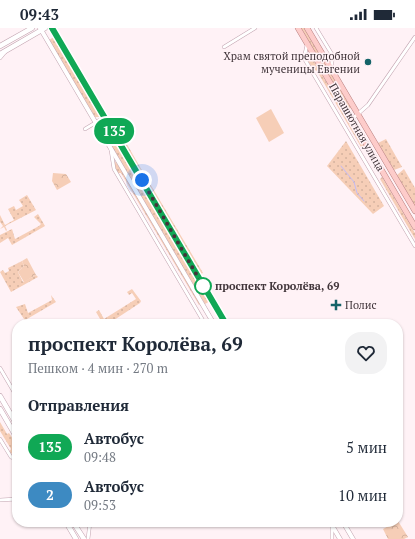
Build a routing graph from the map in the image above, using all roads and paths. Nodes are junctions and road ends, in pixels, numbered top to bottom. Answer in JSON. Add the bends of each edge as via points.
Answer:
{"nodes":[{"id":1,"x":32,"y":28,"type":"edge"},
{"id":2,"x":52,"y":28,"type":"edge"},
{"id":3,"x":255,"y":28,"type":"edge"},
{"id":4,"x":298,"y":28,"type":"edge"},
{"id":5,"x":307,"y":28,"type":"edge"},
{"id":6,"x":316,"y":28,"type":"edge"},
{"id":7,"x":42,"y":29,"type":"edge"},
{"id":8,"x":415,"y":37,"type":"edge"},
{"id":9,"x":307,"y":43,"type":"junction"},
{"id":10,"x":2,"y":44,"type":"edge"},
{"id":11,"x":224,"y":47,"type":"dead end"},
{"id":12,"x":8,"y":49,"type":"junction"},
{"id":13,"x":0,"y":54,"type":"edge"},
{"id":14,"x":0,"y":58,"type":"edge"},
{"id":15,"x":331,"y":67,"type":"junction"},
{"id":16,"x":358,"y":114,"type":"junction"},
{"id":17,"x":105,"y":117,"type":"junction"},
{"id":18,"x":352,"y":119,"type":"junction"},
{"id":19,"x":95,"y":123,"type":"junction"},
{"id":20,"x":86,"y":129,"type":"dead end"},
{"id":21,"x":111,"y":150,"type":"junction"},
{"id":22,"x":398,"y":183,"type":"junction"},
{"id":23,"x":392,"y":187,"type":"junction"},
{"id":24,"x":415,"y":211,"type":"edge"},
{"id":25,"x":415,"y":227,"type":"edge"},
{"id":26,"x":415,"y":246,"type":"edge"},
{"id":27,"x":202,"y":319,"type":"edge"},
{"id":28,"x":211,"y":319,"type":"edge"},
{"id":29,"x":223,"y":319,"type":"edge"},
{"id":30,"x":0,"y":368,"type":"edge"},
{"id":31,"x":12,"y":388,"type":"edge"},
{"id":32,"x":0,"y":396,"type":"edge"},
{"id":33,"x":0,"y":409,"type":"edge"},
{"id":34,"x":12,"y":416,"type":"edge"},
{"id":35,"x":12,"y":429,"type":"edge"},
{"id":36,"x":0,"y":439,"type":"edge"},
{"id":37,"x":12,"y":457,"type":"edge"},
{"id":38,"x":12,"y":499,"type":"edge"},
{"id":39,"x":0,"y":500,"type":"edge"},
{"id":40,"x":69,"y":527,"type":"edge"},
{"id":41,"x":77,"y":527,"type":"edge"},
{"id":42,"x":89,"y":527,"type":"edge"},
{"id":43,"x":331,"y":527,"type":"edge"},
{"id":44,"x":333,"y":527,"type":"edge"},
{"id":45,"x":346,"y":527,"type":"edge"},
{"id":46,"x":76,"y":539,"type":"edge"},
{"id":47,"x":84,"y":539,"type":"edge"},
{"id":48,"x":88,"y":539,"type":"edge"},
{"id":49,"x":332,"y":539,"type":"edge"},
{"id":50,"x":340,"y":539,"type":"edge"},
{"id":51,"x":353,"y":539,"type":"edge"}],
"edges":[{"from":1,"to":10,"type":"main road"},
{"from":2,"to":17,"type":"street"},
{"from":3,"to":11,"type":"street"},
{"from":4,"to":9,"type":"main road","name":"Парашютная улица"},
{"from":5,"to":15,"type":"main road","name":"Парашютная улица"},
{"from":6,"to":15,"type":"street","via":[[333,56]]},
{"from":7,"to":12,"type":"main road"},
{"from":7,"to":19,"type":"street"},
{"from":8,"to":16,"type":"street","via":[[368,105]]},
{"from":9,"to":18,"type":"main road","name":"Парашютная улица"},
{"from":9,"to":26,"type":"street","via":[[304,58]]},
{"from":12,"to":13,"type":"main road"},
{"from":12,"to":14,"type":"street"},
{"from":15,"to":16,"type":"main road","name":"Парашютная улица"},
{"from":16,"to":18,"type":"street"},
{"from":16,"to":22,"type":"main road","name":"Парашютная улица"},
{"from":17,"to":19,"type":"street"},
{"from":17,"to":29,"type":"street"},
{"from":18,"to":23,"type":"main road","name":"Парашютная улица"},
{"from":19,"to":20,"type":"street"},
{"from":19,"to":21,"type":"street"},
{"from":21,"to":27,"type":"street","via":[[114,169]]},
{"from":21,"to":28,"type":"street"},
{"from":22,"to":23,"type":"main road","via":[[394,182]]},
{"from":22,"to":24,"type":"main road","name":"Парашютная улица"},
{"from":23,"to":25,"type":"main road","name":"Парашютная улица"},
{"from":30,"to":31,"type":"street"},
{"from":32,"to":34,"type":"main road"},
{"from":33,"to":35,"type":"main road"},
{"from":36,"to":37,"type":"street"},
{"from":38,"to":39,"type":"street"},
{"from":40,"to":46,"type":"main road"},
{"from":41,"to":47,"type":"main road"},
{"from":42,"to":48,"type":"street"},
{"from":43,"to":49,"type":"street"},
{"from":44,"to":50,"type":"street"},
{"from":45,"to":51,"type":"street"}]}
